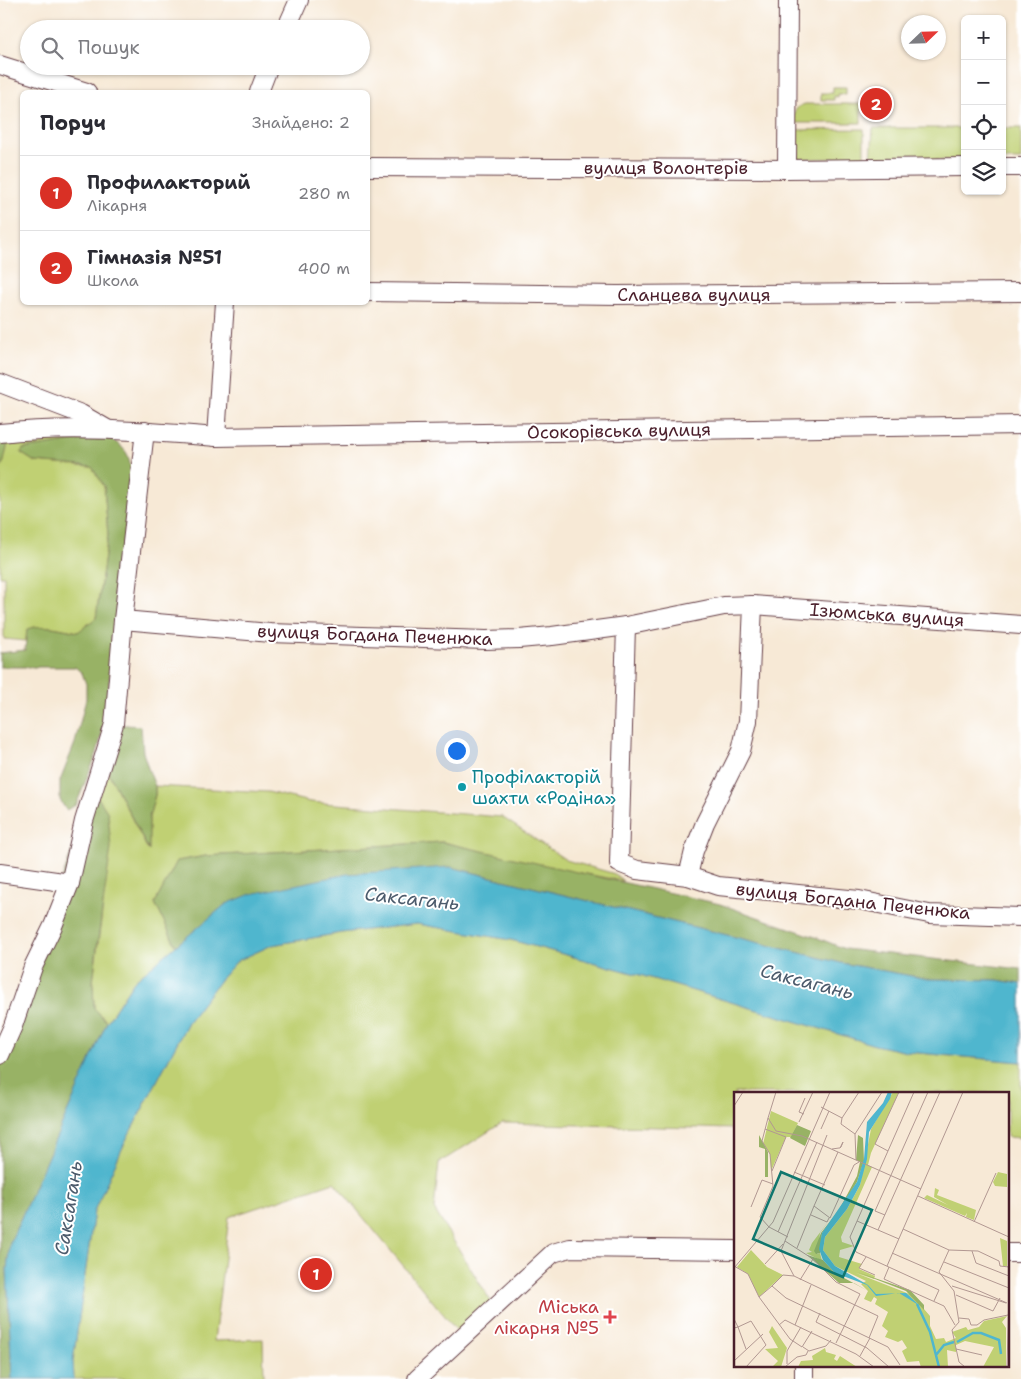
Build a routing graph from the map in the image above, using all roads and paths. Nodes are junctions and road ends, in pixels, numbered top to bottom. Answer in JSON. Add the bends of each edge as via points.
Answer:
{"nodes":[{"id":1,"x":298,"y":0,"type":"edge"},
{"id":2,"x":788,"y":0,"type":"edge"},
{"id":3,"x":290,"y":20,"type":"edge"},
{"id":4,"x":0,"y":65,"type":"edge"},
{"id":5,"x":20,"y":71,"type":"edge"},
{"id":6,"x":33,"y":75,"type":"edge"},
{"id":7,"x":266,"y":75,"type":"edge"},
{"id":8,"x":81,"y":90,"type":"edge"},
{"id":9,"x":260,"y":90,"type":"edge"},
{"id":10,"x":370,"y":167,"type":"edge"},
{"id":11,"x":961,"y":167,"type":"edge"},
{"id":12,"x":1006,"y":167,"type":"edge"},
{"id":13,"x":1021,"y":167,"type":"edge"},
{"id":14,"x":787,"y":169,"type":"junction"},
{"id":15,"x":370,"y":292,"type":"edge"},
{"id":16,"x":1021,"y":292,"type":"edge"},
{"id":17,"x":225,"y":305,"type":"edge"},
{"id":18,"x":0,"y":383,"type":"edge"},
{"id":19,"x":1021,"y":425,"type":"edge"},
{"id":20,"x":108,"y":429,"type":"junction"},
{"id":21,"x":145,"y":431,"type":"junction"},
{"id":22,"x":0,"y":433,"type":"edge"},
{"id":23,"x":216,"y":437,"type":"junction"},
{"id":24,"x":753,"y":605,"type":"junction"},
{"id":25,"x":123,"y":620,"type":"junction"},
{"id":26,"x":1021,"y":625,"type":"edge"},
{"id":27,"x":626,"y":626,"type":"junction"},
{"id":28,"x":0,"y":873,"type":"edge"},
{"id":29,"x":688,"y":876,"type":"junction"},
{"id":30,"x":70,"y":883,"type":"junction"},
{"id":31,"x":1021,"y":917,"type":"edge"},
{"id":32,"x":0,"y":1055,"type":"edge"},
{"id":33,"x":734,"y":1250,"type":"edge"},
{"id":34,"x":1008,"y":1253,"type":"edge"},
{"id":35,"x":1021,"y":1253,"type":"edge"},
{"id":36,"x":804,"y":1366,"type":"edge"},
{"id":37,"x":417,"y":1379,"type":"edge"},
{"id":38,"x":804,"y":1379,"type":"edge"}],
"edges":[{"from":1,"to":3,"type":"street"},
{"from":2,"to":14,"type":"street"},
{"from":4,"to":5,"type":"street"},
{"from":6,"to":8,"type":"street"},
{"from":7,"to":9,"type":"street"},
{"from":10,"to":14,"type":"street","name":"вулиця Волонтерів"},
{"from":11,"to":14,"type":"street","name":"вулиця Волонтерів"},
{"from":12,"to":13,"type":"street"},
{"from":15,"to":16,"type":"street","name":"Сланцева вулиця","via":[[627,295]]},
{"from":17,"to":23,"type":"street"},
{"from":18,"to":20,"type":"street","via":[[81,414]]},
{"from":19,"to":23,"type":"street","name":"Осокорівська вулиця"},
{"from":20,"to":21,"type":"street"},
{"from":20,"to":22,"type":"street"},
{"from":21,"to":23,"type":"street"},
{"from":21,"to":25,"type":"street"},
{"from":24,"to":26,"type":"street","name":"Ізюмська вулиця"},
{"from":24,"to":27,"type":"street","name":"вулиця Богдана Печенюка","via":[[724,606]]},
{"from":24,"to":29,"type":"street","via":[[748,721],[741,751],[705,823]]},
{"from":25,"to":27,"type":"street","name":"вулиця Богдана Печенюка","via":[[270,633],[486,640]]},
{"from":25,"to":30,"type":"street","via":[[114,724],[84,821]]},
{"from":27,"to":29,"type":"street","name":"вулиця Богдана Печенюка","via":[[618,863],[637,870]]},
{"from":28,"to":30,"type":"street"},
{"from":29,"to":31,"type":"street","name":"вулиця Богдана Печенюка","via":[[718,886],[859,900],[929,914]]},
{"from":30,"to":32,"type":"street"},
{"from":33,"to":37,"type":"street","via":[[570,1248],[554,1253]]},
{"from":34,"to":35,"type":"street"},
{"from":36,"to":38,"type":"street"}]}
